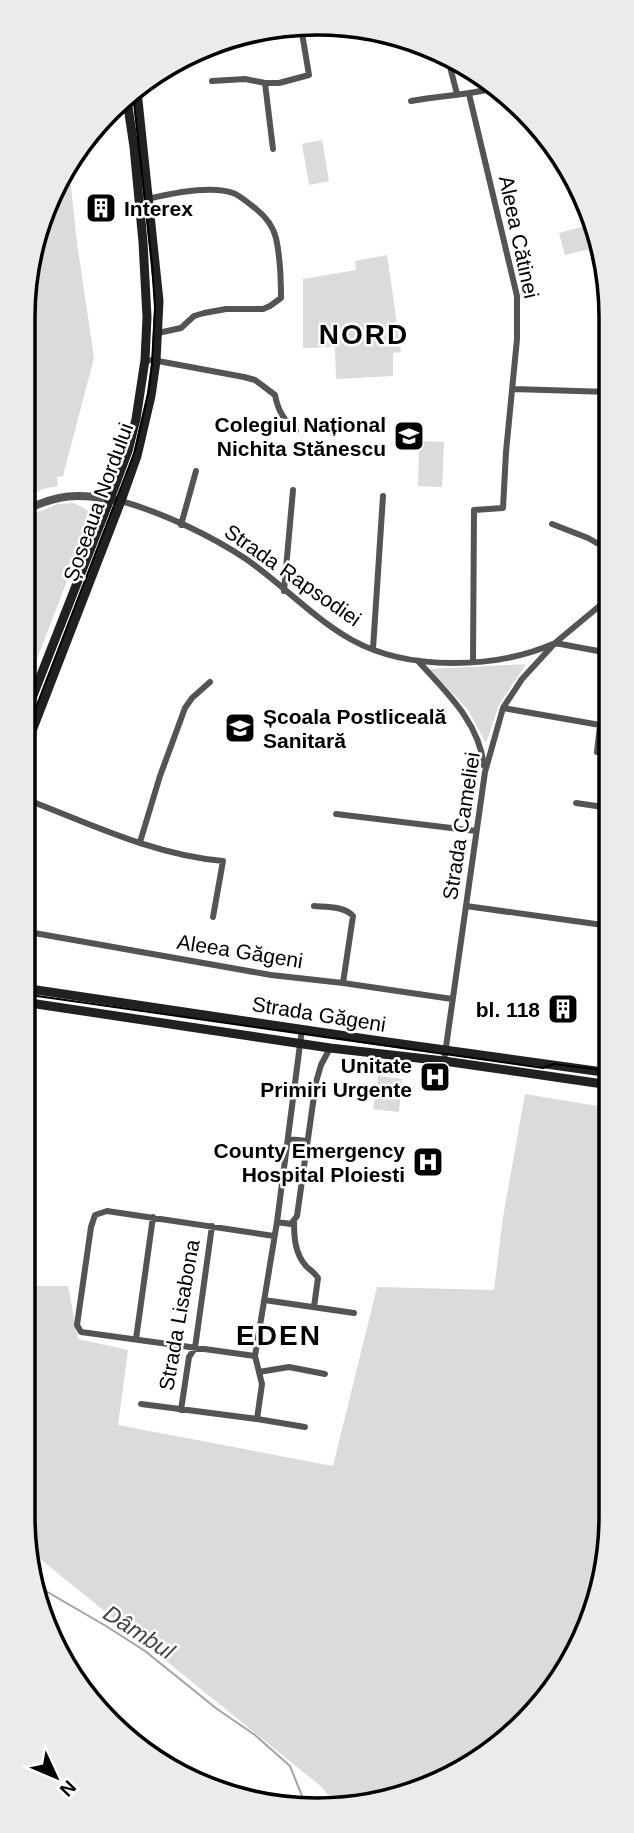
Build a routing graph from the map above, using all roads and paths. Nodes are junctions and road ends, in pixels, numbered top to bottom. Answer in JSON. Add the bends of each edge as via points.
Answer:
{"nodes":[{"id":1,"x":302,"y":36,"type":"edge"},
{"id":2,"x":451,"y":69,"type":"edge"},
{"id":3,"x":212,"y":81,"type":"dead end"},
{"id":4,"x":265,"y":83,"type":"junction"},
{"id":5,"x":485,"y":90,"type":"edge"},
{"id":6,"x":457,"y":94,"type":"junction"},
{"id":7,"x":468,"y":94,"type":"junction"},
{"id":8,"x":138,"y":99,"type":"edge"},
{"id":9,"x":411,"y":101,"type":"dead end"},
{"id":10,"x":128,"y":108,"type":"edge"},
{"id":11,"x":273,"y":149,"type":"dead end"},
{"id":12,"x":149,"y":198,"type":"junction"},
{"id":13,"x":138,"y":200,"type":"junction"},
{"id":14,"x":158,"y":333,"type":"junction"},
{"id":15,"x":145,"y":360,"type":"junction"},
{"id":16,"x":156,"y":361,"type":"junction"},
{"id":17,"x":513,"y":389,"type":"junction"},
{"id":18,"x":599,"y":392,"type":"edge"},
{"id":19,"x":296,"y":431,"type":"dead end"},
{"id":20,"x":196,"y":471,"type":"dead end"},
{"id":21,"x":293,"y":490,"type":"dead end"},
{"id":22,"x":383,"y":496,"type":"dead end"},
{"id":23,"x":110,"y":499,"type":"junction"},
{"id":24,"x":121,"y":501,"type":"junction"},
{"id":25,"x":35,"y":506,"type":"edge"},
{"id":26,"x":552,"y":524,"type":"dead end"},
{"id":27,"x":181,"y":525,"type":"junction"},
{"id":28,"x":599,"y":544,"type":"edge"},
{"id":29,"x":284,"y":591,"type":"junction"},
{"id":30,"x":599,"y":606,"type":"edge"},
{"id":31,"x":555,"y":643,"type":"junction"},
{"id":32,"x":373,"y":649,"type":"junction"},
{"id":33,"x":599,"y":651,"type":"edge"},
{"id":34,"x":418,"y":661,"type":"junction"},
{"id":35,"x":473,"y":662,"type":"junction"},
{"id":36,"x":211,"y":682,"type":"dead end"},
{"id":37,"x":35,"y":690,"type":"edge"},
{"id":38,"x":503,"y":708,"type":"junction"},
{"id":39,"x":35,"y":723,"type":"edge"},
{"id":40,"x":599,"y":725,"type":"edge"},
{"id":41,"x":599,"y":734,"type":"edge"},
{"id":42,"x":597,"y":752,"type":"dead end"},
{"id":43,"x":485,"y":772,"type":"junction"},
{"id":44,"x":35,"y":803,"type":"edge"},
{"id":45,"x":576,"y":803,"type":"dead end"},
{"id":46,"x":599,"y":806,"type":"edge"},
{"id":47,"x":335,"y":814,"type":"dead end"},
{"id":48,"x":476,"y":831,"type":"junction"},
{"id":49,"x":140,"y":842,"type":"junction"},
{"id":50,"x":314,"y":905,"type":"dead end"},
{"id":51,"x":466,"y":906,"type":"junction"},
{"id":52,"x":213,"y":916,"type":"dead end"},
{"id":53,"x":599,"y":924,"type":"edge"},
{"id":54,"x":35,"y":933,"type":"edge"},
{"id":55,"x":343,"y":983,"type":"junction"},
{"id":56,"x":35,"y":990,"type":"edge"},
{"id":57,"x":452,"y":999,"type":"junction"},
{"id":58,"x":35,"y":1004,"type":"edge"},
{"id":59,"x":302,"y":1029,"type":"junction"},
{"id":60,"x":299,"y":1043,"type":"junction"},
{"id":61,"x":330,"y":1048,"type":"junction"},
{"id":62,"x":445,"y":1050,"type":"junction"},
{"id":63,"x":444,"y":1061,"type":"junction"},
{"id":64,"x":599,"y":1071,"type":"edge"},
{"id":65,"x":599,"y":1083,"type":"edge"},
{"id":66,"x":288,"y":1139,"type":"junction"},
{"id":67,"x":307,"y":1141,"type":"junction"},
{"id":68,"x":153,"y":1217,"type":"junction"},
{"id":69,"x":277,"y":1222,"type":"junction"},
{"id":70,"x":294,"y":1222,"type":"junction"},
{"id":71,"x":212,"y":1226,"type":"junction"},
{"id":72,"x":274,"y":1236,"type":"junction"},
{"id":73,"x":264,"y":1300,"type":"junction"},
{"id":74,"x":314,"y":1307,"type":"junction"},
{"id":75,"x":354,"y":1312,"type":"dead end"},
{"id":76,"x":136,"y":1339,"type":"junction"},
{"id":77,"x":195,"y":1348,"type":"junction"},
{"id":78,"x":254,"y":1356,"type":"junction"},
{"id":79,"x":259,"y":1372,"type":"junction"},
{"id":80,"x":325,"y":1374,"type":"dead end"},
{"id":81,"x":141,"y":1404,"type":"dead end"},
{"id":82,"x":181,"y":1410,"type":"junction"},
{"id":83,"x":257,"y":1419,"type":"junction"},
{"id":84,"x":305,"y":1427,"type":"dead end"}],
"edges":[{"from":1,"to":4,"type":"street","via":[[309,75]]},
{"from":2,"to":6,"type":"street"},
{"from":3,"to":4,"type":"street"},
{"from":4,"to":11,"type":"street"},
{"from":5,"to":7,"type":"street"},
{"from":6,"to":7,"type":"street"},
{"from":6,"to":9,"type":"street"},
{"from":7,"to":17,"type":"street","name":"Aleea Cătinei","via":[[517,296]]},
{"from":8,"to":12,"type":"main road","name":"Șoseaua Nordului"},
{"from":10,"to":13,"type":"main road","name":"Șoseaua Nordului"},
{"from":12,"to":13,"type":"street"},
{"from":12,"to":14,"type":"main road","name":"Șoseaua Nordului"},
{"from":12,"to":14,"type":"street","via":[[197,191],[236,193],[264,215],[273,229],[281,286],[281,298],[263,309],[214,311],[194,316],[181,328]]},
{"from":13,"to":15,"type":"main road","name":"Șoseaua Nordului","via":[[148,317]]},
{"from":14,"to":16,"type":"main road","name":"Șoseaua Nordului"},
{"from":15,"to":16,"type":"street"},
{"from":15,"to":23,"type":"main road","name":"Șoseaua Nordului","via":[[128,451]]},
{"from":16,"to":19,"type":"street","via":[[255,380],[275,395],[284,421]]},
{"from":16,"to":24,"type":"main road","name":"Șoseaua Nordului","via":[[143,435]]},
{"from":17,"to":18,"type":"street"},
{"from":17,"to":35,"type":"street","name":"Aleea Cătinei","via":[[503,508],[474,510]]},
{"from":20,"to":27,"type":"street"},
{"from":21,"to":29,"type":"street"},
{"from":22,"to":32,"type":"street"},
{"from":23,"to":24,"type":"street","name":"Strada Rapsodiei"},
{"from":23,"to":25,"type":"street","name":"Strada Rapsodiei","via":[[71,496]]},
{"from":23,"to":37,"type":"main road","name":"Șoseaua Nordului"},
{"from":24,"to":27,"type":"street","name":"Strada Rapsodiei"},
{"from":24,"to":39,"type":"main road","name":"Șoseaua Nordului"},
{"from":26,"to":28,"type":"street"},
{"from":27,"to":29,"type":"street","name":"Strada Rapsodiei","via":[[245,558]]},
{"from":29,"to":32,"type":"street","name":"Strada Rapsodiei","via":[[352,640]]},
{"from":30,"to":31,"type":"street","name":"Strada Cameliei"},
{"from":31,"to":33,"type":"street"},
{"from":31,"to":35,"type":"street","name":"Strada Rapsodiei","via":[[533,653]]},
{"from":31,"to":38,"type":"street","name":"Strada Cameliei"},
{"from":32,"to":34,"type":"street","name":"Strada Rapsodiei"},
{"from":34,"to":35,"type":"street","name":"Strada Rapsodiei"},
{"from":34,"to":43,"type":"street","via":[[473,727]]},
{"from":36,"to":49,"type":"street","via":[[185,708]]},
{"from":38,"to":40,"type":"street"},
{"from":38,"to":43,"type":"street","name":"Strada Cameliei"},
{"from":41,"to":42,"type":"street"},
{"from":43,"to":48,"type":"street","name":"Strada Cameliei"},
{"from":44,"to":49,"type":"street"},
{"from":45,"to":46,"type":"street"},
{"from":47,"to":48,"type":"street"},
{"from":48,"to":51,"type":"street","name":"Strada Cameliei"},
{"from":49,"to":52,"type":"street","via":[[170,853],[223,861]]},
{"from":50,"to":55,"type":"street","via":[[349,911],[353,916]]},
{"from":51,"to":53,"type":"street"},
{"from":51,"to":57,"type":"street","name":"Strada Cameliei"},
{"from":54,"to":55,"type":"street","name":"Aleea Găgeni","via":[[271,975]]},
{"from":55,"to":57,"type":"street","name":"Aleea Găgeni"},
{"from":56,"to":59,"type":"main road","name":"Strada Găgeni"},
{"from":57,"to":62,"type":"street","name":"Strada Cameliei"},
{"from":58,"to":60,"type":"main road","name":"Strada Găgeni"},
{"from":59,"to":60,"type":"street"},
{"from":59,"to":62,"type":"main road","name":"Strada Găgeni"},
{"from":60,"to":61,"type":"main road","name":"Strada Găgeni"},
{"from":60,"to":66,"type":"street"},
{"from":61,"to":63,"type":"main road","name":"Strada Găgeni"},
{"from":61,"to":67,"type":"street","via":[[316,1082]]},
{"from":62,"to":63,"type":"street","name":"Strada Cameliei"},
{"from":62,"to":64,"type":"main road","name":"Strada Găgeni"},
{"from":63,"to":65,"type":"main road","name":"Strada Găgeni"},
{"from":66,"to":67,"type":"street"},
{"from":66,"to":69,"type":"street"},
{"from":67,"to":70,"type":"street"},
{"from":68,"to":71,"type":"street"},
{"from":68,"to":76,"type":"street"},
{"from":68,"to":76,"type":"street","via":[[107,1211],[95,1215],[77,1325],[81,1332]]},
{"from":69,"to":70,"type":"street"},
{"from":69,"to":72,"type":"street"},
{"from":70,"to":74,"type":"street","via":[[303,1263],[318,1278]]},
{"from":71,"to":72,"type":"street"},
{"from":71,"to":77,"type":"street","name":"Strada Lisabona"},
{"from":72,"to":73,"type":"street"},
{"from":73,"to":74,"type":"street"},
{"from":73,"to":78,"type":"street"},
{"from":74,"to":75,"type":"street"},
{"from":76,"to":77,"type":"street"},
{"from":77,"to":78,"type":"street"},
{"from":77,"to":82,"type":"street","name":"Strada Lisabona","via":[[189,1357]]},
{"from":78,"to":79,"type":"street"},
{"from":79,"to":80,"type":"street","via":[[289,1367]]},
{"from":79,"to":83,"type":"street","via":[[262,1384]]},
{"from":81,"to":82,"type":"street"},
{"from":82,"to":83,"type":"street"},
{"from":83,"to":84,"type":"street"}]}
